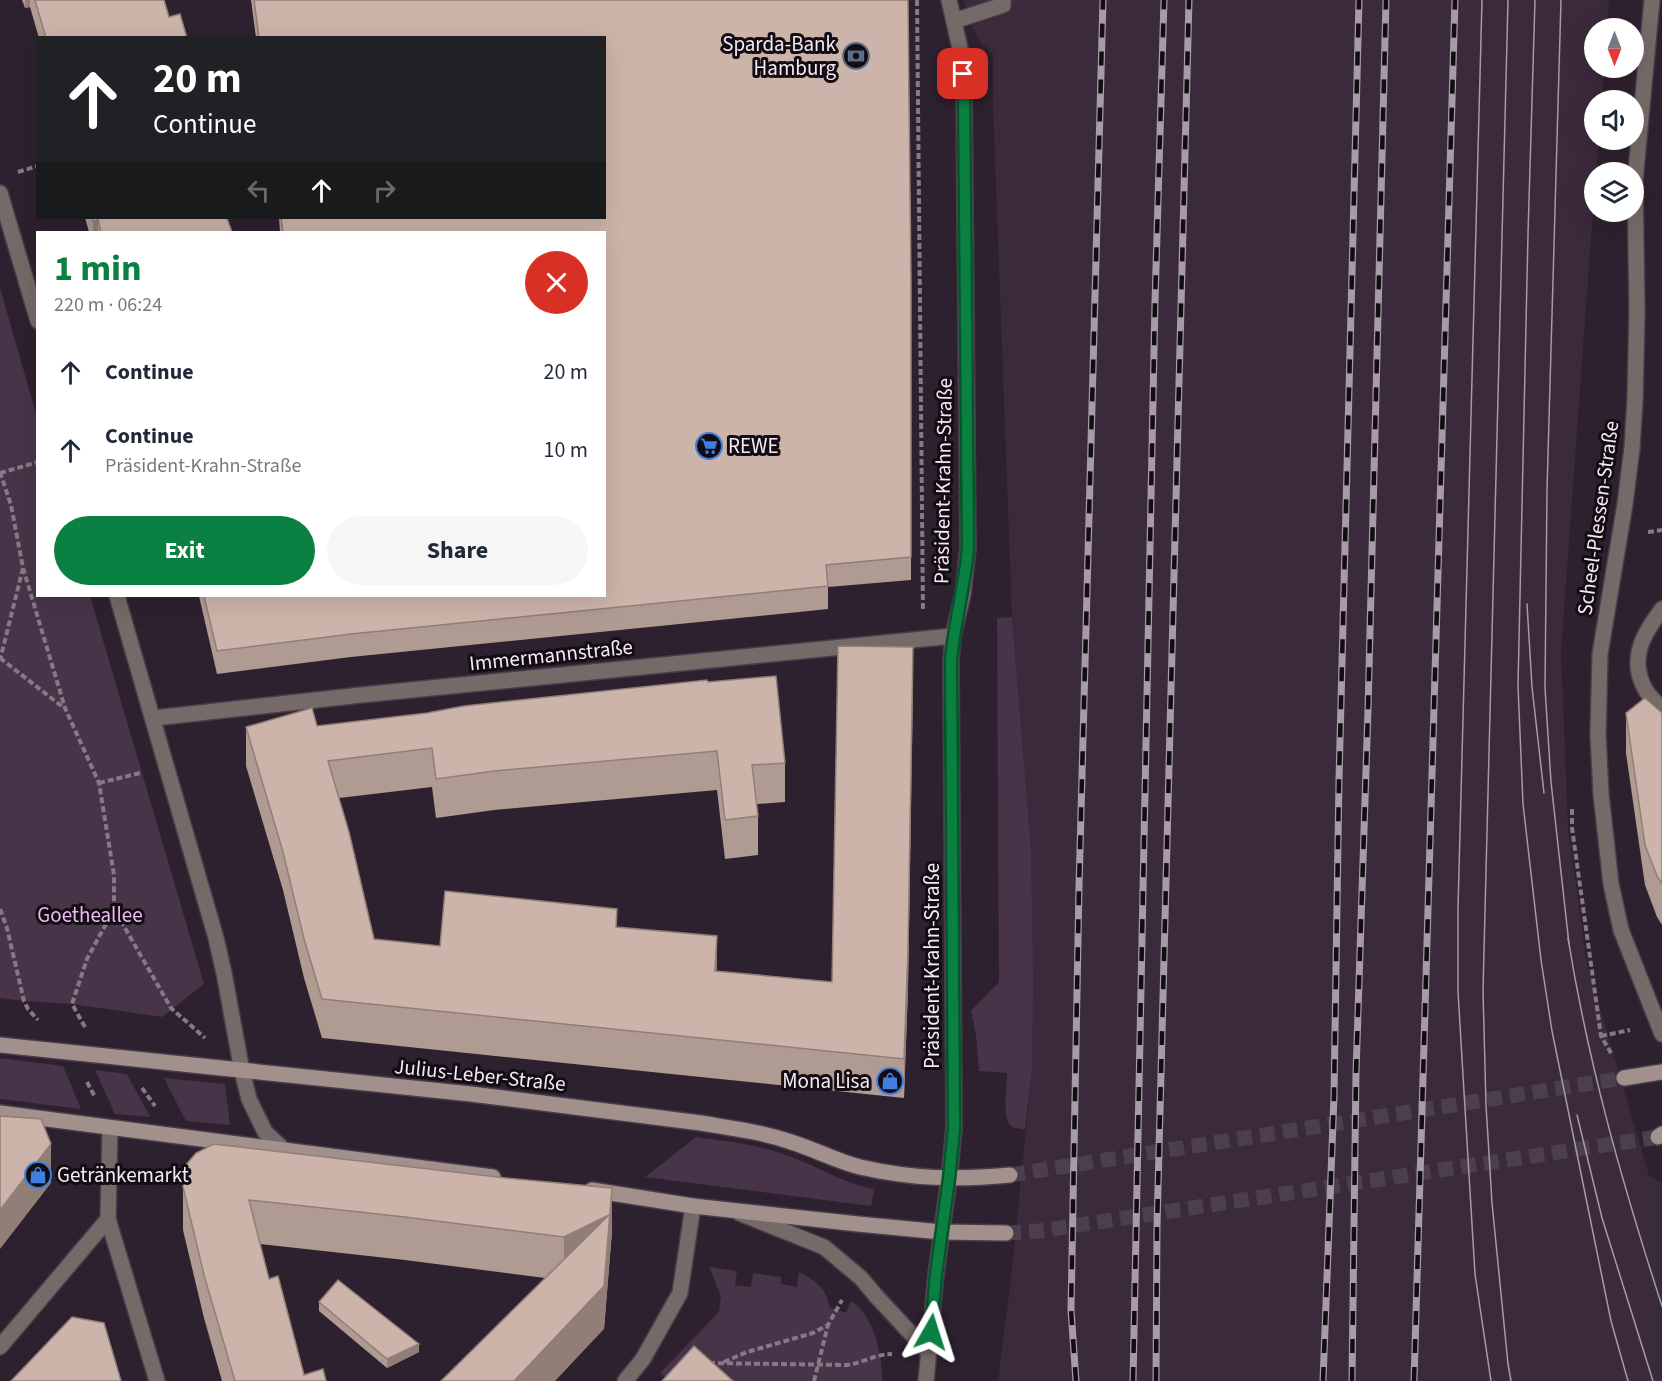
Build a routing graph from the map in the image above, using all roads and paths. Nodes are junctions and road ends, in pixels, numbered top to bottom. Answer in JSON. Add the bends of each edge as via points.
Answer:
{"nodes":[{"id":1,"x":917,"y":0,"type":"edge"},
{"id":2,"x":949,"y":0,"type":"edge"},
{"id":3,"x":1652,"y":0,"type":"edge"},
{"id":4,"x":1003,"y":3,"type":"edge"},
{"id":5,"x":974,"y":7,"type":"edge"},
{"id":6,"x":954,"y":21,"type":"junction"},
{"id":7,"x":36,"y":167,"type":"edge"},
{"id":8,"x":27,"y":169,"type":"dead end"},
{"id":9,"x":0,"y":193,"type":"edge"},
{"id":10,"x":36,"y":314,"type":"edge"},
{"id":11,"x":36,"y":463,"type":"edge"},
{"id":12,"x":0,"y":472,"type":"edge"},
{"id":13,"x":23,"y":568,"type":"junction"},
{"id":14,"x":117,"y":597,"type":"edge"},
{"id":15,"x":1662,"y":609,"type":"edge"},
{"id":16,"x":953,"y":636,"type":"junction"},
{"id":17,"x":923,"y":639,"type":"junction"},
{"id":18,"x":0,"y":659,"type":"edge"},
{"id":19,"x":65,"y":708,"type":"junction"},
{"id":20,"x":1662,"y":709,"type":"edge"},
{"id":21,"x":154,"y":718,"type":"junction"},
{"id":22,"x":167,"y":766,"type":"junction"},
{"id":23,"x":99,"y":783,"type":"junction"},
{"id":24,"x":0,"y":909,"type":"edge"},
{"id":25,"x":114,"y":909,"type":"junction"},
{"id":26,"x":1589,"y":953,"type":"dead end"},
{"id":27,"x":24,"y":1001,"type":"dead end"},
{"id":28,"x":72,"y":1004,"type":"dead end"},
{"id":29,"x":1662,"y":1034,"type":"edge"},
{"id":30,"x":1601,"y":1036,"type":"dead end"},
{"id":31,"x":206,"y":1040,"type":"dead end"},
{"id":32,"x":0,"y":1045,"type":"edge"},
{"id":33,"x":242,"y":1071,"type":"junction"},
{"id":34,"x":1662,"y":1072,"type":"edge"},
{"id":35,"x":84,"y":1077,"type":"dead end"},
{"id":36,"x":1624,"y":1078,"type":"tunnel mouth"},
{"id":37,"x":138,"y":1082,"type":"dead end"},
{"id":38,"x":98,"y":1102,"type":"dead end"},
{"id":39,"x":158,"y":1110,"type":"dead end"},
{"id":40,"x":0,"y":1113,"type":"edge"},
{"id":41,"x":110,"y":1128,"type":"junction"},
{"id":42,"x":282,"y":1148,"type":"junction"},
{"id":43,"x":1010,"y":1175,"type":"tunnel mouth"},
{"id":44,"x":513,"y":1179,"type":"edge"},
{"id":45,"x":949,"y":1179,"type":"junction"},
{"id":46,"x":582,"y":1188,"type":"edge"},
{"id":47,"x":693,"y":1206,"type":"junction"},
{"id":48,"x":730,"y":1210,"type":"junction"},
{"id":49,"x":108,"y":1219,"type":"junction"},
{"id":50,"x":942,"y":1232,"type":"junction"},
{"id":51,"x":1006,"y":1233,"type":"tunnel mouth"},
{"id":52,"x":843,"y":1299,"type":"dead end"},
{"id":53,"x":828,"y":1325,"type":"junction"},
{"id":54,"x":0,"y":1347,"type":"edge"},
{"id":55,"x":929,"y":1353,"type":"junction"},
{"id":56,"x":699,"y":1362,"type":"edge"},
{"id":57,"x":722,"y":1363,"type":"junction"},
{"id":58,"x":818,"y":1364,"type":"junction"},
{"id":59,"x":713,"y":1369,"type":"edge"},
{"id":60,"x":157,"y":1381,"type":"edge"},
{"id":61,"x":625,"y":1381,"type":"edge"},
{"id":62,"x":814,"y":1381,"type":"edge"},
{"id":63,"x":926,"y":1381,"type":"edge"}],
"edges":[{"from":1,"to":17,"type":"path"},
{"from":2,"to":6,"type":"street","name":"Präsident-Krahn-Straße"},
{"from":3,"to":29,"type":"street","name":"Scheel-Plessen-Straße","via":[[1635,181],[1637,311],[1632,448],[1601,645],[1598,735],[1611,884],[1621,930]]},
{"from":4,"to":5,"type":"street"},
{"from":5,"to":6,"type":"street"},
{"from":6,"to":16,"type":"street","name":"Präsident-Krahn-Straße","via":[[964,90],[968,548]]},
{"from":7,"to":8,"type":"path"},
{"from":9,"to":10,"type":"street"},
{"from":11,"to":12,"type":"path"},
{"from":12,"to":13,"type":"path","via":[[12,505]]},
{"from":13,"to":18,"type":"path"},
{"from":13,"to":19,"type":"path"},
{"from":14,"to":21,"type":"street"},
{"from":15,"to":20,"type":"street","via":[[1644,636],[1638,659],[1641,679]]},
{"from":16,"to":17,"type":"street","name":"Immermannstraße"},
{"from":16,"to":45,"type":"street","name":"Präsident-Krahn-Straße","via":[[954,1128]]},
{"from":17,"to":21,"type":"street","name":"Immermannstraße"},
{"from":18,"to":19,"type":"path"},
{"from":19,"to":23,"type":"path"},
{"from":21,"to":22,"type":"street"},
{"from":22,"to":23,"type":"path"},
{"from":22,"to":33,"type":"street","via":[[216,938]]},
{"from":23,"to":25,"type":"path","via":[[114,875]]},
{"from":24,"to":27,"type":"path"},
{"from":25,"to":28,"type":"path","via":[[87,958]]},
{"from":25,"to":31,"type":"path","via":[[171,1008]]},
{"from":26,"to":30,"type":"path"},
{"from":32,"to":33,"type":"main road","name":"Julius-Leber-Straße"},
{"from":33,"to":42,"type":"street","via":[[256,1116],[265,1132]]},
{"from":33,"to":45,"type":"main road","name":"Julius-Leber-Straße","via":[[471,1094],[725,1127],[792,1142],[859,1166]]},
{"from":34,"to":36,"type":"main road"},
{"from":35,"to":38,"type":"path"},
{"from":37,"to":39,"type":"path"},
{"from":40,"to":41,"type":"main road"},
{"from":41,"to":42,"type":"main road"},
{"from":41,"to":49,"type":"street"},
{"from":42,"to":44,"type":"main road"},
{"from":43,"to":45,"type":"main road","name":"Julius-Leber-Straße"},
{"from":45,"to":50,"type":"street","name":"Präsident-Krahn-Straße"},
{"from":46,"to":47,"type":"main road"},
{"from":47,"to":48,"type":"main road"},
{"from":47,"to":61,"type":"street","via":[[680,1293],[643,1359]]},
{"from":48,"to":50,"type":"main road"},
{"from":48,"to":55,"type":"street","via":[[824,1247],[861,1278]]},
{"from":49,"to":54,"type":"street"},
{"from":49,"to":60,"type":"street"},
{"from":50,"to":51,"type":"main road"},
{"from":50,"to":55,"type":"street","name":"Präsident-Krahn-Straße"},
{"from":52,"to":53,"type":"path"},
{"from":53,"to":57,"type":"path"},
{"from":53,"to":58,"type":"path"},
{"from":55,"to":58,"type":"path","via":[[885,1354],[847,1365]]},
{"from":55,"to":63,"type":"street","name":"Präsident-Krahn-Straße"},
{"from":56,"to":57,"type":"path"},
{"from":57,"to":58,"type":"path"},
{"from":57,"to":59,"type":"path"},
{"from":58,"to":62,"type":"path"}]}
